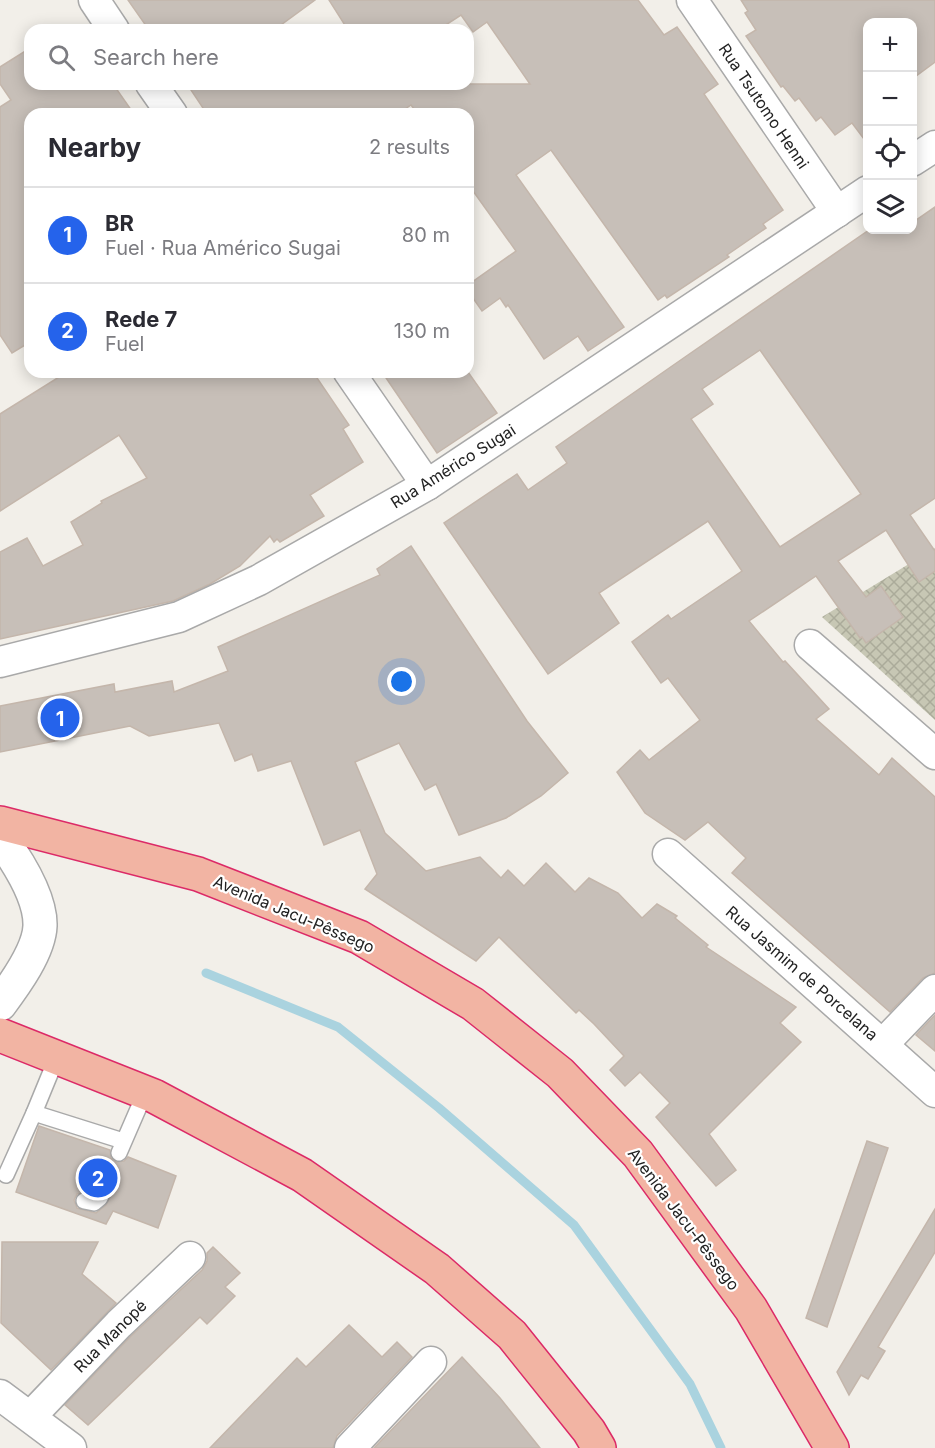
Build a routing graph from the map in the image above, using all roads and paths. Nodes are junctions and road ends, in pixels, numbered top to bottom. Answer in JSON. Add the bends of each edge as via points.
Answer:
{"nodes":[{"id":1,"x":94,"y":0,"type":"edge"},
{"id":2,"x":692,"y":0,"type":"edge"},
{"id":3,"x":110,"y":24,"type":"edge"},
{"id":4,"x":156,"y":90,"type":"edge"},
{"id":5,"x":168,"y":108,"type":"edge"},
{"id":6,"x":935,"y":146,"type":"edge"},
{"id":7,"x":917,"y":158,"type":"edge"},
{"id":8,"x":863,"y":194,"type":"edge"},
{"id":9,"x":837,"y":212,"type":"junction"},
{"id":10,"x":353,"y":378,"type":"edge"},
{"id":11,"x":427,"y":485,"type":"junction"},
{"id":12,"x":810,"y":645,"type":"dead end"},
{"id":13,"x":0,"y":662,"type":"edge"},
{"id":14,"x":935,"y":754,"type":"edge"},
{"id":15,"x":0,"y":823,"type":"edge"},
{"id":16,"x":0,"y":837,"type":"edge"},
{"id":17,"x":668,"y":854,"type":"dead end"},
{"id":18,"x":935,"y":990,"type":"edge"},
{"id":19,"x":0,"y":1004,"type":"edge"},
{"id":20,"x":0,"y":1035,"type":"edge"},
{"id":21,"x":883,"y":1044,"type":"junction"},
{"id":22,"x":57,"y":1058,"type":"junction"},
{"id":23,"x":935,"y":1092,"type":"edge"},
{"id":24,"x":145,"y":1093,"type":"junction"},
{"id":25,"x":34,"y":1113,"type":"junction"},
{"id":26,"x":9,"y":1176,"type":"edge"},
{"id":27,"x":103,"y":1192,"type":"dead end"},
{"id":28,"x":84,"y":1201,"type":"dead end"},
{"id":29,"x":190,"y":1257,"type":"dead end"},
{"id":30,"x":431,"y":1362,"type":"dead end"},
{"id":31,"x":0,"y":1395,"type":"edge"},
{"id":32,"x":31,"y":1416,"type":"junction"},
{"id":33,"x":71,"y":1448,"type":"edge"},
{"id":34,"x":350,"y":1448,"type":"edge"},
{"id":35,"x":599,"y":1448,"type":"edge"},
{"id":36,"x":832,"y":1448,"type":"edge"}],
"edges":[{"from":1,"to":3,"type":"street"},
{"from":2,"to":9,"type":"street","name":"Rua Tsutomo Henni"},
{"from":4,"to":5,"type":"street"},
{"from":6,"to":7,"type":"street"},
{"from":8,"to":9,"type":"street","name":"Rua Américo Sugai"},
{"from":9,"to":11,"type":"street","name":"Rua Américo Sugai"},
{"from":10,"to":11,"type":"street"},
{"from":11,"to":13,"type":"street","name":"Rua Américo Sugai","via":[[258,580],[178,617]]},
{"from":12,"to":14,"type":"street"},
{"from":15,"to":36,"type":"highway","name":"Avenida Jacu-Pêssego","via":[[198,874],[359,937],[473,1004],[560,1073],[638,1155],[751,1309]]},
{"from":16,"to":19,"type":"street","via":[[24,873],[40,926],[28,962]]},
{"from":17,"to":21,"type":"street","name":"Rua Jasmim de Porcelana"},
{"from":18,"to":21,"type":"street"},
{"from":20,"to":22,"type":"highway"},
{"from":21,"to":23,"type":"street","name":"Rua Jasmim de Porcelana"},
{"from":22,"to":24,"type":"highway"},
{"from":22,"to":25,"type":"lane"},
{"from":24,"to":25,"type":"lane","via":[[121,1147]]},
{"from":24,"to":35,"type":"highway","via":[[302,1175],[437,1269],[512,1335]]},
{"from":25,"to":26,"type":"lane"},
{"from":27,"to":28,"type":"lane","via":[[93,1203]]},
{"from":29,"to":32,"type":"street","name":"Rua Manopé"},
{"from":30,"to":34,"type":"street"},
{"from":31,"to":32,"type":"street"},
{"from":32,"to":33,"type":"street"}]}
